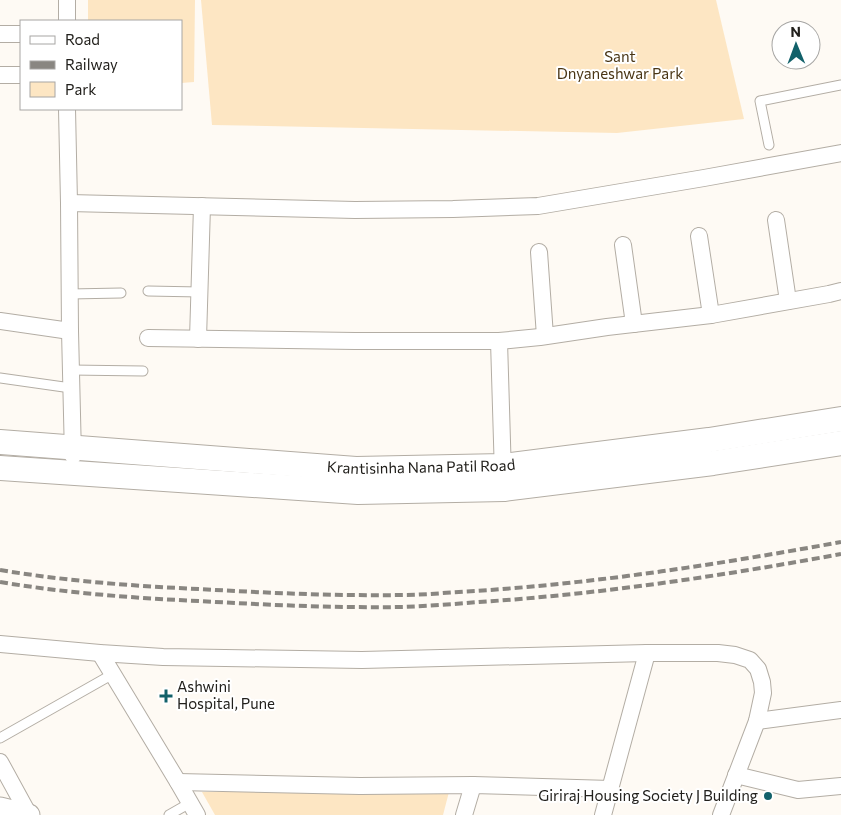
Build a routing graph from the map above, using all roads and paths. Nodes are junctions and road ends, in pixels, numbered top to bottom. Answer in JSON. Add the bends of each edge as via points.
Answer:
{"nodes":[{"id":1,"x":67,"y":0,"type":"edge"},
{"id":2,"x":67,"y":20,"type":"edge"},
{"id":3,"x":0,"y":34,"type":"edge"},
{"id":4,"x":20,"y":34,"type":"edge"},
{"id":5,"x":0,"y":75,"type":"edge"},
{"id":6,"x":20,"y":75,"type":"edge"},
{"id":7,"x":841,"y":85,"type":"edge"},
{"id":8,"x":67,"y":110,"type":"edge"},
{"id":9,"x":769,"y":145,"type":"dead end"},
{"id":10,"x":841,"y":152,"type":"edge"},
{"id":11,"x":69,"y":203,"type":"junction"},
{"id":12,"x":202,"y":206,"type":"junction"},
{"id":13,"x":776,"y":220,"type":"dead end"},
{"id":14,"x":699,"y":236,"type":"dead end"},
{"id":15,"x":623,"y":244,"type":"dead end"},
{"id":16,"x":539,"y":252,"type":"dead end"},
{"id":17,"x":148,"y":291,"type":"dead end"},
{"id":18,"x":841,"y":291,"type":"edge"},
{"id":19,"x":200,"y":292,"type":"junction"},
{"id":20,"x":70,"y":294,"type":"junction"},
{"id":21,"x":121,"y":294,"type":"dead end"},
{"id":22,"x":788,"y":301,"type":"junction"},
{"id":23,"x":711,"y":314,"type":"junction"},
{"id":24,"x":0,"y":321,"type":"edge"},
{"id":25,"x":634,"y":324,"type":"junction"},
{"id":26,"x":70,"y":332,"type":"junction"},
{"id":27,"x":545,"y":336,"type":"junction"},
{"id":28,"x":148,"y":338,"type":"dead end"},
{"id":29,"x":198,"y":339,"type":"junction"},
{"id":30,"x":499,"y":341,"type":"junction"},
{"id":31,"x":71,"y":370,"type":"junction"},
{"id":32,"x":143,"y":371,"type":"dead end"},
{"id":33,"x":0,"y":378,"type":"edge"},
{"id":34,"x":71,"y":388,"type":"junction"},
{"id":35,"x":841,"y":419,"type":"edge"},
{"id":36,"x":0,"y":442,"type":"edge"},
{"id":37,"x":841,"y":443,"type":"edge"},
{"id":38,"x":73,"y":448,"type":"junction"},
{"id":39,"x":503,"y":466,"type":"junction"},
{"id":40,"x":0,"y":468,"type":"edge"},
{"id":41,"x":72,"y":473,"type":"junction"},
{"id":42,"x":504,"y":489,"type":"junction"},
{"id":43,"x":0,"y":644,"type":"edge"},
{"id":44,"x":100,"y":653,"type":"junction"},
{"id":45,"x":647,"y":653,"type":"junction"},
{"id":46,"x":113,"y":674,"type":"junction"},
{"id":47,"x":841,"y":710,"type":"edge"},
{"id":48,"x":757,"y":721,"type":"junction"},
{"id":49,"x":0,"y":738,"type":"edge"},
{"id":50,"x":0,"y":762,"type":"edge"},
{"id":51,"x":736,"y":775,"type":"junction"},
{"id":52,"x":178,"y":782,"type":"junction"},
{"id":53,"x":473,"y":785,"type":"junction"},
{"id":54,"x":841,"y":786,"type":"edge"},
{"id":55,"x":611,"y":789,"type":"junction"},
{"id":56,"x":0,"y":808,"type":"edge"},
{"id":57,"x":194,"y":809,"type":"edge"},
{"id":58,"x":29,"y":815,"type":"edge"},
{"id":59,"x":170,"y":815,"type":"edge"},
{"id":60,"x":464,"y":815,"type":"edge"},
{"id":61,"x":603,"y":815,"type":"edge"},
{"id":62,"x":721,"y":815,"type":"edge"}],
"edges":[{"from":1,"to":2,"type":"street"},
{"from":3,"to":4,"type":"street"},
{"from":5,"to":6,"type":"street"},
{"from":7,"to":9,"type":"lane","via":[[760,101]]},
{"from":8,"to":11,"type":"street"},
{"from":10,"to":12,"type":"street","via":[[538,206],[355,210]]},
{"from":11,"to":12,"type":"street"},
{"from":11,"to":20,"type":"street"},
{"from":12,"to":19,"type":"street"},
{"from":13,"to":22,"type":"street"},
{"from":14,"to":23,"type":"street"},
{"from":15,"to":25,"type":"street"},
{"from":16,"to":27,"type":"street"},
{"from":17,"to":19,"type":"lane"},
{"from":18,"to":22,"type":"street"},
{"from":19,"to":29,"type":"street"},
{"from":20,"to":21,"type":"lane"},
{"from":20,"to":26,"type":"street"},
{"from":22,"to":23,"type":"street"},
{"from":23,"to":25,"type":"street"},
{"from":24,"to":26,"type":"street"},
{"from":25,"to":27,"type":"street"},
{"from":26,"to":31,"type":"street"},
{"from":27,"to":30,"type":"street"},
{"from":28,"to":29,"type":"street"},
{"from":29,"to":30,"type":"street"},
{"from":30,"to":39,"type":"street"},
{"from":31,"to":32,"type":"lane"},
{"from":31,"to":34,"type":"street"},
{"from":33,"to":34,"type":"lane"},
{"from":34,"to":38,"type":"street"},
{"from":35,"to":39,"type":"main road","name":"Krantisinha Nana Patil Road","via":[[710,440]]},
{"from":36,"to":38,"type":"main road","name":"Krantisinha Nana Patil Road"},
{"from":37,"to":42,"type":"main road","name":"Krantisinha Nana Patil Road","via":[[713,463]]},
{"from":38,"to":39,"type":"main road","name":"Krantisinha Nana Patil Road","via":[[356,469]]},
{"from":38,"to":41,"type":"street"},
{"from":39,"to":42,"type":"street"},
{"from":40,"to":41,"type":"main road","name":"Krantisinha Nana Patil Road"},
{"from":41,"to":42,"type":"main road","name":"Krantisinha Nana Patil Road","via":[[358,492]]},
{"from":43,"to":44,"type":"street"},
{"from":44,"to":45,"type":"street","via":[[362,660]]},
{"from":44,"to":46,"type":"street"},
{"from":45,"to":48,"type":"street","via":[[718,652],[750,660],[762,682]]},
{"from":45,"to":55,"type":"street"},
{"from":46,"to":49,"type":"lane"},
{"from":46,"to":52,"type":"street"},
{"from":47,"to":48,"type":"street"},
{"from":48,"to":51,"type":"street"},
{"from":50,"to":58,"type":"street"},
{"from":51,"to":54,"type":"street","via":[[798,790]]},
{"from":51,"to":62,"type":"street"},
{"from":52,"to":53,"type":"street"},
{"from":52,"to":57,"type":"street"},
{"from":53,"to":55,"type":"street"},
{"from":53,"to":60,"type":"street"},
{"from":55,"to":61,"type":"street"},
{"from":56,"to":58,"type":"street"},
{"from":57,"to":59,"type":"lane"}]}
